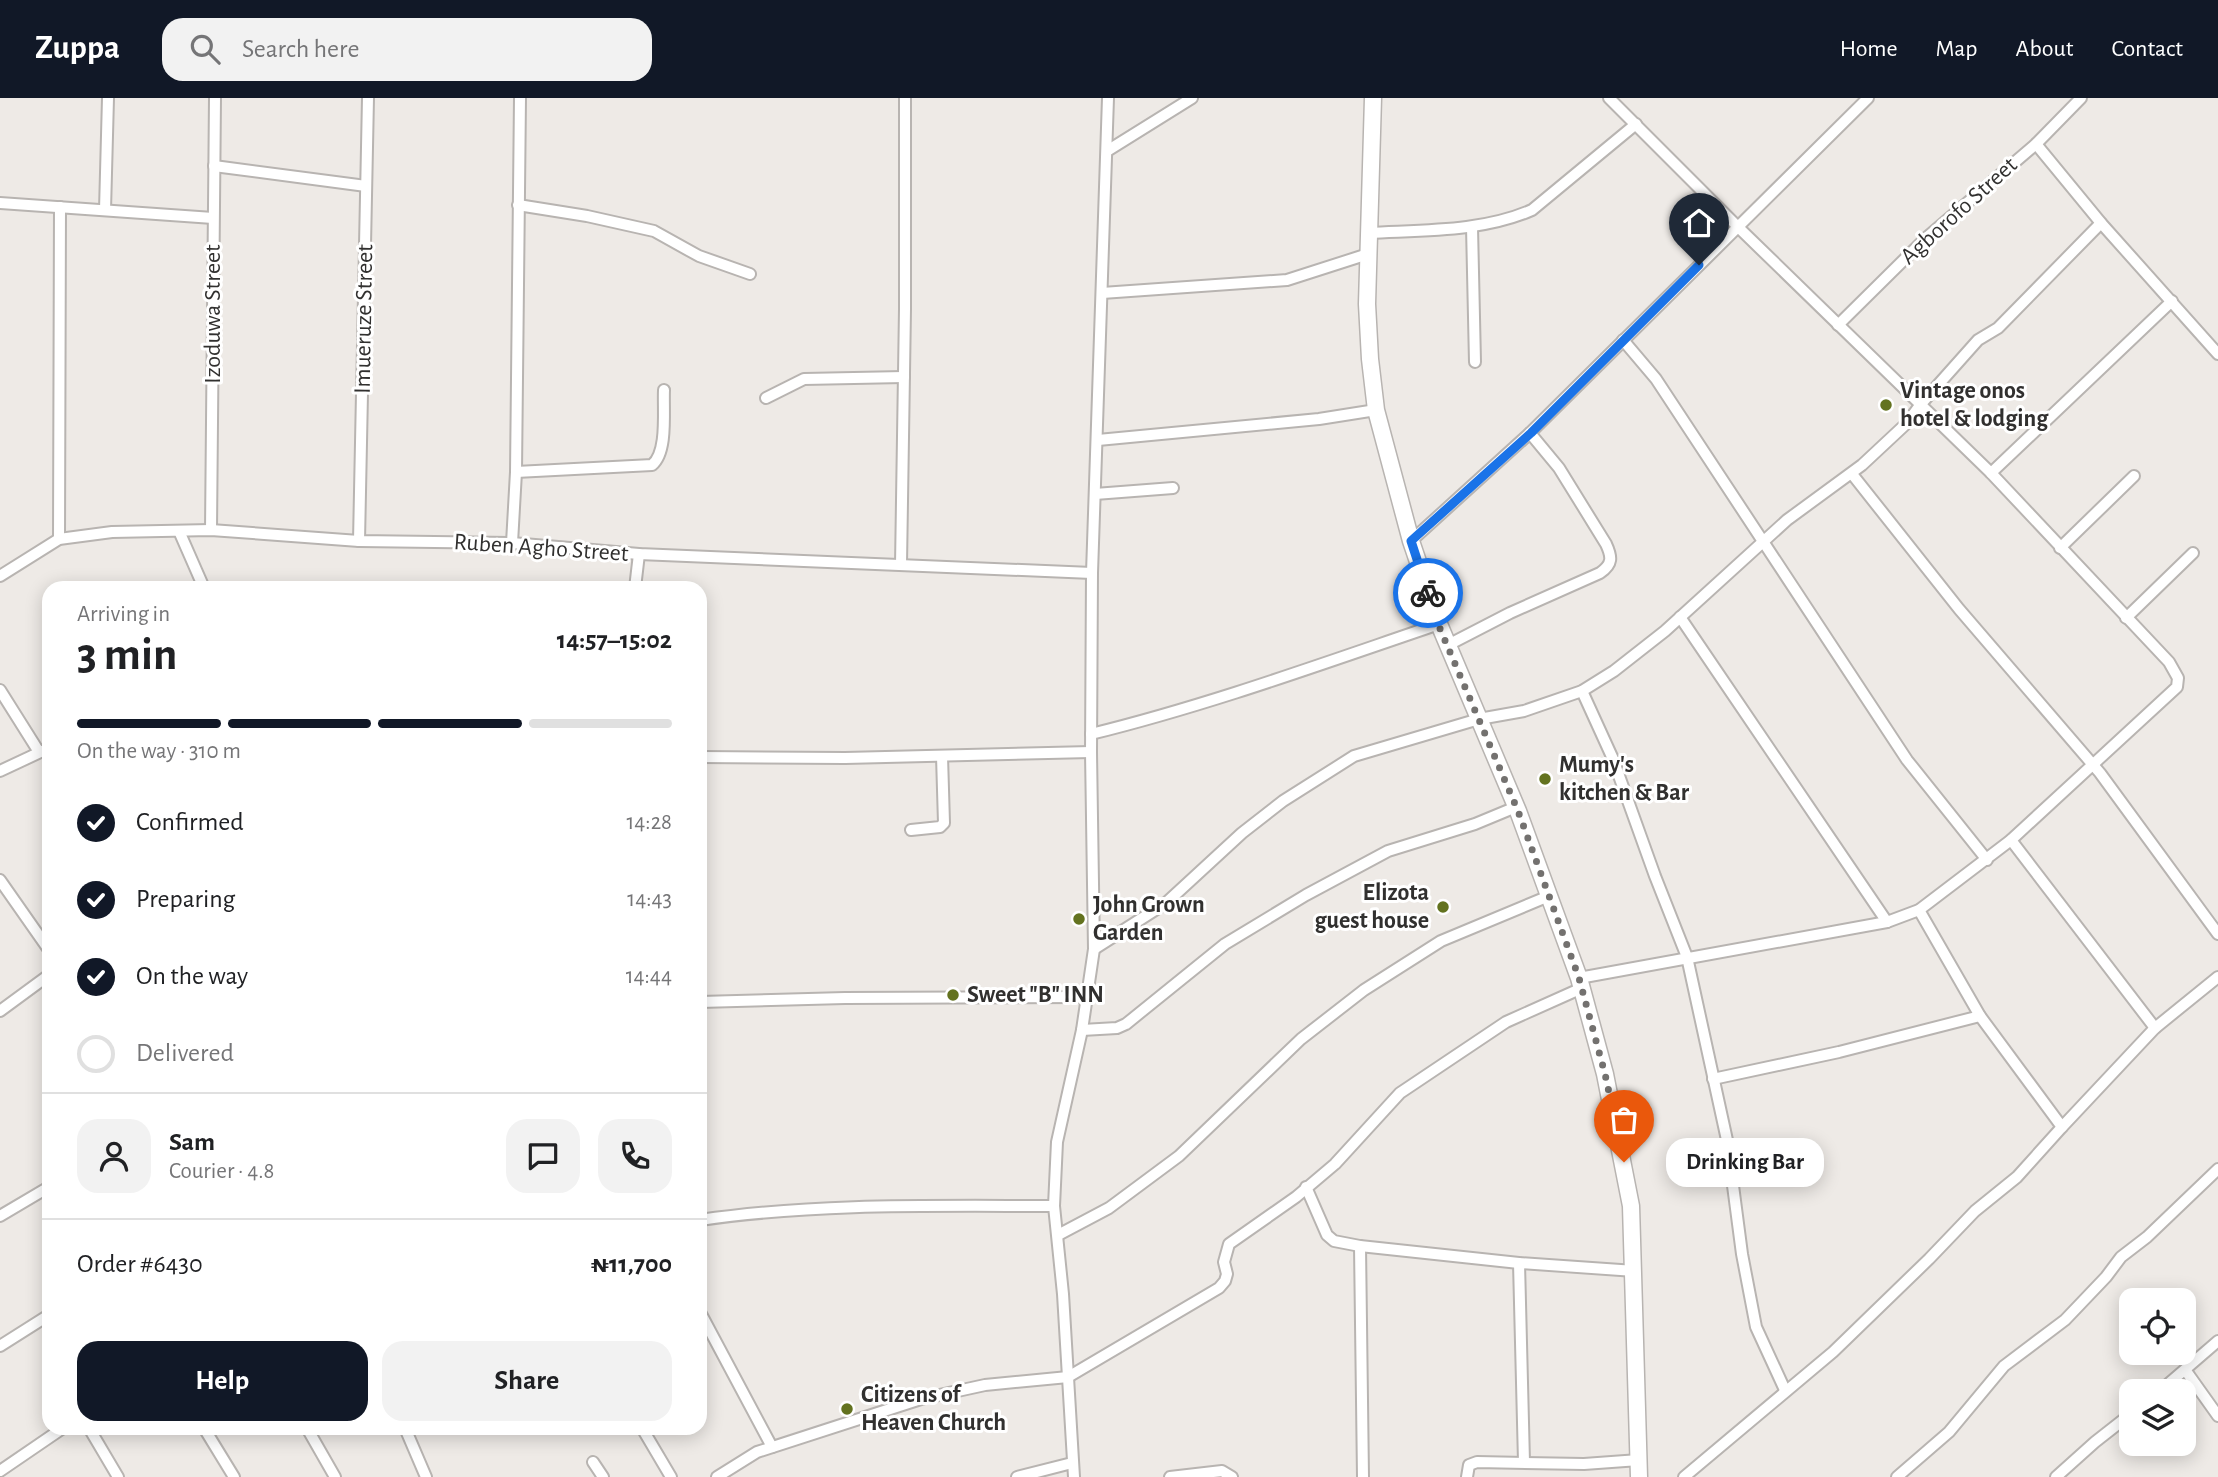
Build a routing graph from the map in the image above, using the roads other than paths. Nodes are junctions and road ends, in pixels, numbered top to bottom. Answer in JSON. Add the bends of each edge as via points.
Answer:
{"nodes":[{"id":1,"x":108,"y":98,"type":"edge"},
{"id":2,"x":215,"y":98,"type":"edge"},
{"id":3,"x":368,"y":98,"type":"edge"},
{"id":4,"x":520,"y":98,"type":"edge"},
{"id":5,"x":905,"y":98,"type":"edge"},
{"id":6,"x":1108,"y":98,"type":"edge"},
{"id":7,"x":1192,"y":98,"type":"edge"},
{"id":8,"x":1373,"y":98,"type":"edge"},
{"id":9,"x":1609,"y":98,"type":"edge"},
{"id":10,"x":1868,"y":98,"type":"edge"},
{"id":11,"x":2081,"y":98,"type":"edge"},
{"id":12,"x":1636,"y":124,"type":"junction"},
{"id":13,"x":2036,"y":144,"type":"junction"},
{"id":14,"x":1107,"y":151,"type":"junction"},
{"id":15,"x":214,"y":166,"type":"junction"},
{"id":16,"x":366,"y":186,"type":"junction"},
{"id":17,"x":0,"y":203,"type":"edge"},
{"id":18,"x":517,"y":205,"type":"junction"},
{"id":19,"x":60,"y":207,"type":"junction"},
{"id":20,"x":105,"y":210,"type":"junction"},
{"id":21,"x":213,"y":218,"type":"junction"},
{"id":22,"x":2101,"y":223,"type":"junction"},
{"id":23,"x":1472,"y":227,"type":"junction"},
{"id":24,"x":1738,"y":227,"type":"junction"},
{"id":25,"x":1369,"y":233,"type":"junction"},
{"id":26,"x":1368,"y":254,"type":"junction"},
{"id":27,"x":750,"y":274,"type":"dead end"},
{"id":28,"x":1102,"y":293,"type":"junction"},
{"id":29,"x":2172,"y":301,"type":"junction"},
{"id":30,"x":1838,"y":325,"type":"junction"},
{"id":31,"x":1623,"y":340,"type":"junction"},
{"id":32,"x":2218,"y":354,"type":"edge"},
{"id":33,"x":1475,"y":362,"type":"dead end"},
{"id":34,"x":904,"y":377,"type":"junction"},
{"id":35,"x":664,"y":390,"type":"dead end"},
{"id":36,"x":766,"y":398,"type":"dead end"},
{"id":37,"x":1921,"y":404,"type":"junction"},
{"id":38,"x":1376,"y":410,"type":"junction"},
{"id":39,"x":1531,"y":433,"type":"junction"},
{"id":40,"x":1097,"y":440,"type":"junction"},
{"id":41,"x":516,"y":472,"type":"junction"},
{"id":42,"x":1991,"y":473,"type":"junction"},
{"id":43,"x":1852,"y":474,"type":"junction"},
{"id":44,"x":2134,"y":476,"type":"dead end"},
{"id":45,"x":1172,"y":488,"type":"dead end"},
{"id":46,"x":1095,"y":494,"type":"junction"},
{"id":47,"x":211,"y":530,"type":"junction"},
{"id":48,"x":179,"y":531,"type":"junction"},
{"id":49,"x":59,"y":539,"type":"junction"},
{"id":50,"x":359,"y":541,"type":"junction"},
{"id":51,"x":1411,"y":541,"type":"junction"},
{"id":52,"x":1763,"y":541,"type":"junction"},
{"id":53,"x":512,"y":543,"type":"junction"},
{"id":54,"x":2060,"y":548,"type":"junction"},
{"id":55,"x":2193,"y":553,"type":"dead end"},
{"id":56,"x":639,"y":554,"type":"junction"},
{"id":57,"x":901,"y":565,"type":"junction"},
{"id":58,"x":1092,"y":573,"type":"junction"},
{"id":59,"x":0,"y":576,"type":"edge"},
{"id":60,"x":201,"y":581,"type":"edge"},
{"id":61,"x":636,"y":581,"type":"edge"},
{"id":62,"x":1680,"y":617,"type":"junction"},
{"id":63,"x":2126,"y":618,"type":"junction"},
{"id":64,"x":1438,"y":624,"type":"junction"},
{"id":65,"x":1448,"y":645,"type":"junction"},
{"id":66,"x":0,"y":690,"type":"edge"},
{"id":67,"x":1582,"y":691,"type":"junction"},
{"id":68,"x":1479,"y":719,"type":"junction"},
{"id":69,"x":1091,"y":734,"type":"junction"},
{"id":70,"x":42,"y":747,"type":"edge"},
{"id":71,"x":42,"y":751,"type":"edge"},
{"id":72,"x":1091,"y":752,"type":"junction"},
{"id":73,"x":942,"y":755,"type":"junction"},
{"id":74,"x":707,"y":757,"type":"edge"},
{"id":75,"x":2093,"y":765,"type":"junction"},
{"id":76,"x":0,"y":771,"type":"edge"},
{"id":77,"x":1516,"y":807,"type":"junction"},
{"id":78,"x":911,"y":830,"type":"dead end"},
{"id":79,"x":2011,"y":840,"type":"junction"},
{"id":80,"x":1987,"y":860,"type":"junction"},
{"id":81,"x":0,"y":880,"type":"edge"},
{"id":82,"x":1549,"y":896,"type":"junction"},
{"id":83,"x":1919,"y":910,"type":"junction"},
{"id":84,"x":1887,"y":922,"type":"junction"},
{"id":85,"x":2218,"y":934,"type":"edge"},
{"id":86,"x":42,"y":940,"type":"edge"},
{"id":87,"x":1094,"y":949,"type":"junction"},
{"id":88,"x":1687,"y":957,"type":"junction"},
{"id":89,"x":2218,"y":978,"type":"edge"},
{"id":90,"x":42,"y":980,"type":"edge"},
{"id":91,"x":1580,"y":983,"type":"junction"},
{"id":92,"x":1088,"y":997,"type":"junction"},
{"id":93,"x":707,"y":1002,"type":"edge"},
{"id":94,"x":0,"y":1011,"type":"edge"},
{"id":95,"x":1980,"y":1016,"type":"junction"},
{"id":96,"x":2155,"y":1028,"type":"junction"},
{"id":97,"x":1082,"y":1030,"type":"junction"},
{"id":98,"x":1713,"y":1079,"type":"junction"},
{"id":99,"x":2062,"y":1127,"type":"junction"},
{"id":100,"x":2218,"y":1169,"type":"edge"},
{"id":101,"x":1307,"y":1188,"type":"junction"},
{"id":102,"x":42,"y":1191,"type":"edge"},
{"id":103,"x":1054,"y":1206,"type":"junction"},
{"id":104,"x":0,"y":1216,"type":"edge"},
{"id":105,"x":707,"y":1219,"type":"edge"},
{"id":106,"x":1058,"y":1235,"type":"junction"},
{"id":107,"x":1360,"y":1246,"type":"junction"},
{"id":108,"x":1519,"y":1263,"type":"junction"},
{"id":109,"x":1634,"y":1271,"type":"junction"},
{"id":110,"x":42,"y":1319,"type":"edge"},
{"id":111,"x":707,"y":1325,"type":"edge"},
{"id":112,"x":2218,"y":1341,"type":"edge"},
{"id":113,"x":0,"y":1346,"type":"edge"},
{"id":114,"x":2186,"y":1371,"type":"junction"},
{"id":115,"x":1068,"y":1377,"type":"junction"},
{"id":116,"x":2176,"y":1379,"type":"edge"},
{"id":117,"x":1785,"y":1390,"type":"junction"},
{"id":118,"x":2218,"y":1416,"type":"edge"},
{"id":119,"x":2119,"y":1423,"type":"edge"},
{"id":120,"x":53,"y":1435,"type":"edge"},
{"id":121,"x":93,"y":1435,"type":"edge"},
{"id":122,"x":208,"y":1435,"type":"edge"},
{"id":123,"x":311,"y":1435,"type":"edge"},
{"id":124,"x":408,"y":1435,"type":"edge"},
{"id":125,"x":646,"y":1435,"type":"edge"},
{"id":126,"x":772,"y":1447,"type":"junction"},
{"id":127,"x":1639,"y":1460,"type":"junction"},
{"id":128,"x":593,"y":1462,"type":"dead end"},
{"id":129,"x":1524,"y":1462,"type":"junction"},
{"id":130,"x":1072,"y":1463,"type":"junction"},
{"id":131,"x":0,"y":1471,"type":"edge"},
{"id":132,"x":118,"y":1477,"type":"edge"},
{"id":133,"x":234,"y":1477,"type":"edge"},
{"id":134,"x":335,"y":1477,"type":"edge"},
{"id":135,"x":426,"y":1477,"type":"edge"},
{"id":136,"x":603,"y":1477,"type":"edge"},
{"id":137,"x":671,"y":1477,"type":"edge"},
{"id":138,"x":717,"y":1477,"type":"edge"},
{"id":139,"x":1017,"y":1477,"type":"edge"},
{"id":140,"x":1074,"y":1477,"type":"edge"},
{"id":141,"x":1170,"y":1477,"type":"edge"},
{"id":142,"x":1232,"y":1477,"type":"edge"},
{"id":143,"x":1363,"y":1477,"type":"edge"},
{"id":144,"x":1467,"y":1477,"type":"edge"},
{"id":145,"x":1639,"y":1477,"type":"edge"},
{"id":146,"x":1684,"y":1477,"type":"edge"},
{"id":147,"x":1897,"y":1477,"type":"edge"},
{"id":148,"x":2056,"y":1477,"type":"edge"}],
"edges":[{"from":1,"to":20,"type":"street"},
{"from":2,"to":15,"type":"street","name":"Izoduwa Street"},
{"from":3,"to":16,"type":"street","name":"Imueruze Street"},
{"from":4,"to":18,"type":"street"},
{"from":5,"to":34,"type":"street"},
{"from":6,"to":14,"type":"street"},
{"from":7,"to":14,"type":"street"},
{"from":8,"to":25,"type":"street"},
{"from":9,"to":12,"type":"street"},
{"from":10,"to":24,"type":"street"},
{"from":11,"to":13,"type":"street","name":"Agborofo Street"},
{"from":12,"to":23,"type":"street","via":[[1532,210]]},
{"from":12,"to":24,"type":"street"},
{"from":13,"to":22,"type":"street"},
{"from":13,"to":30,"type":"street","name":"Agborofo Street","via":[[1926,238]]},
{"from":14,"to":28,"type":"street"},
{"from":15,"to":16,"type":"street"},
{"from":15,"to":21,"type":"street","name":"Izoduwa Street"},
{"from":16,"to":50,"type":"street","name":"Imueruze Street"},
{"from":17,"to":19,"type":"street"},
{"from":18,"to":27,"type":"street","via":[[654,231],[699,256]]},
{"from":18,"to":41,"type":"street"},
{"from":19,"to":20,"type":"street"},
{"from":19,"to":49,"type":"street"},
{"from":20,"to":21,"type":"street"},
{"from":21,"to":47,"type":"street","name":"Izoduwa Street"},
{"from":22,"to":29,"type":"street"},
{"from":22,"to":37,"type":"street","via":[[2004,323],[1978,340]]},
{"from":23,"to":25,"type":"street"},
{"from":23,"to":33,"type":"street"},
{"from":24,"to":30,"type":"street"},
{"from":24,"to":31,"type":"street"},
{"from":25,"to":26,"type":"street"},
{"from":26,"to":28,"type":"street","via":[[1287,280]]},
{"from":26,"to":38,"type":"street","via":[[1369,345]]},
{"from":28,"to":40,"type":"street"},
{"from":29,"to":32,"type":"street"},
{"from":29,"to":42,"type":"street"},
{"from":30,"to":37,"type":"street"},
{"from":31,"to":39,"type":"street"},
{"from":31,"to":52,"type":"street","via":[[1656,379]]},
{"from":34,"to":36,"type":"street","via":[[804,379]]},
{"from":34,"to":57,"type":"street"},
{"from":35,"to":41,"type":"street","via":[[662,450],[652,465]]},
{"from":37,"to":42,"type":"street"},
{"from":37,"to":43,"type":"street"},
{"from":38,"to":40,"type":"street"},
{"from":38,"to":51,"type":"street"},
{"from":39,"to":51,"type":"street"},
{"from":39,"to":65,"type":"street","via":[[1566,479],[1606,544],[1611,562],[1600,573]]},
{"from":40,"to":46,"type":"street"},
{"from":41,"to":53,"type":"street"},
{"from":42,"to":54,"type":"street"},
{"from":43,"to":52,"type":"street"},
{"from":43,"to":75,"type":"street","via":[[1959,610]]},
{"from":44,"to":54,"type":"street"},
{"from":45,"to":46,"type":"street"},
{"from":46,"to":58,"type":"street"},
{"from":47,"to":48,"type":"street","name":"Ruben Agho Street"},
{"from":47,"to":50,"type":"street","name":"Ruben Agho Street"},
{"from":48,"to":49,"type":"street","name":"Ruben Agho Street"},
{"from":48,"to":60,"type":"street"},
{"from":49,"to":59,"type":"street","name":"Ruben Agho Street"},
{"from":50,"to":53,"type":"street","name":"Ruben Agho Street"},
{"from":51,"to":64,"type":"street"},
{"from":52,"to":62,"type":"street"},
{"from":52,"to":80,"type":"street","via":[[1907,761]]},
{"from":53,"to":56,"type":"street","name":"Ruben Agho Street"},
{"from":54,"to":63,"type":"street"},
{"from":55,"to":63,"type":"street"},
{"from":56,"to":57,"type":"street","name":"Ruben Agho Street"},
{"from":56,"to":61,"type":"street"},
{"from":57,"to":58,"type":"street","name":"Ruben Agho Street"},
{"from":58,"to":69,"type":"street"},
{"from":62,"to":67,"type":"street"},
{"from":62,"to":84,"type":"street"},
{"from":63,"to":75,"type":"street","via":[[2169,663],[2178,678],[2177,687]]},
{"from":64,"to":65,"type":"street"},
{"from":64,"to":69,"type":"street"},
{"from":65,"to":68,"type":"street"},
{"from":66,"to":70,"type":"street"},
{"from":67,"to":68,"type":"street","via":[[1524,711]]},
{"from":67,"to":88,"type":"street","via":[[1613,759]]},
{"from":68,"to":77,"type":"street"},
{"from":68,"to":87,"type":"street","via":[[1354,756],[1283,801],[1166,903]]},
{"from":69,"to":72,"type":"street"},
{"from":71,"to":76,"type":"street"},
{"from":72,"to":73,"type":"street"},
{"from":72,"to":87,"type":"street"},
{"from":73,"to":74,"type":"street"},
{"from":73,"to":78,"type":"street","via":[[944,823]]},
{"from":75,"to":79,"type":"street"},
{"from":75,"to":85,"type":"street"},
{"from":77,"to":82,"type":"street"},
{"from":77,"to":97,"type":"street","via":[[1388,851],[1224,944],[1126,1024]]},
{"from":79,"to":80,"type":"street"},
{"from":79,"to":96,"type":"street"},
{"from":80,"to":83,"type":"street"},
{"from":81,"to":86,"type":"street"},
{"from":82,"to":91,"type":"street"},
{"from":82,"to":106,"type":"street","via":[[1441,942],[1364,990],[1301,1039],[1179,1156],[1109,1208]]},
{"from":83,"to":84,"type":"street"},
{"from":83,"to":95,"type":"street"},
{"from":84,"to":88,"type":"street"},
{"from":87,"to":92,"type":"street"},
{"from":88,"to":91,"type":"street"},
{"from":88,"to":98,"type":"street"},
{"from":89,"to":96,"type":"street"},
{"from":90,"to":94,"type":"street"},
{"from":91,"to":101,"type":"street","via":[[1506,1022],[1400,1093]]},
{"from":91,"to":109,"type":"street","via":[[1625,1167]]},
{"from":92,"to":93,"type":"street"},
{"from":92,"to":97,"type":"street"},
{"from":95,"to":98,"type":"street"},
{"from":95,"to":99,"type":"street"},
{"from":96,"to":99,"type":"street"},
{"from":97,"to":103,"type":"street","via":[[1057,1142]]},
{"from":98,"to":117,"type":"street","via":[[1756,1327]]},
{"from":99,"to":117,"type":"street","via":[[2017,1177],[1975,1211],[1843,1342]]},
{"from":100,"to":147,"type":"street","via":[[2121,1257],[2065,1320],[2004,1366],[1949,1432]]},
{"from":101,"to":107,"type":"street","via":[[1327,1235]]},
{"from":101,"to":115,"type":"street","via":[[1229,1244],[1224,1262],[1227,1274],[1219,1287]]},
{"from":102,"to":104,"type":"street"},
{"from":103,"to":105,"type":"street","via":[[863,1205]]},
{"from":103,"to":106,"type":"street"},
{"from":106,"to":115,"type":"street"},
{"from":107,"to":108,"type":"street"},
{"from":107,"to":143,"type":"street"},
{"from":108,"to":109,"type":"street"},
{"from":108,"to":129,"type":"street"},
{"from":109,"to":127,"type":"street"},
{"from":110,"to":113,"type":"street"},
{"from":111,"to":126,"type":"street"},
{"from":112,"to":114,"type":"street"},
{"from":114,"to":116,"type":"street"},
{"from":114,"to":118,"type":"street"},
{"from":115,"to":126,"type":"street","via":[[985,1385],[921,1399]]},
{"from":115,"to":130,"type":"street"},
{"from":117,"to":146,"type":"street"},
{"from":119,"to":148,"type":"street"},
{"from":120,"to":131,"type":"street"},
{"from":121,"to":132,"type":"street"},
{"from":122,"to":133,"type":"street"},
{"from":123,"to":134,"type":"street"},
{"from":124,"to":135,"type":"street"},
{"from":125,"to":137,"type":"street"},
{"from":126,"to":138,"type":"street"},
{"from":127,"to":129,"type":"street"},
{"from":127,"to":145,"type":"street"},
{"from":128,"to":136,"type":"street"},
{"from":129,"to":144,"type":"street","via":[[1477,1462],[1469,1465]]},
{"from":130,"to":139,"type":"street"},
{"from":130,"to":140,"type":"street"},
{"from":141,"to":142,"type":"street","via":[[1222,1471]]}]}
